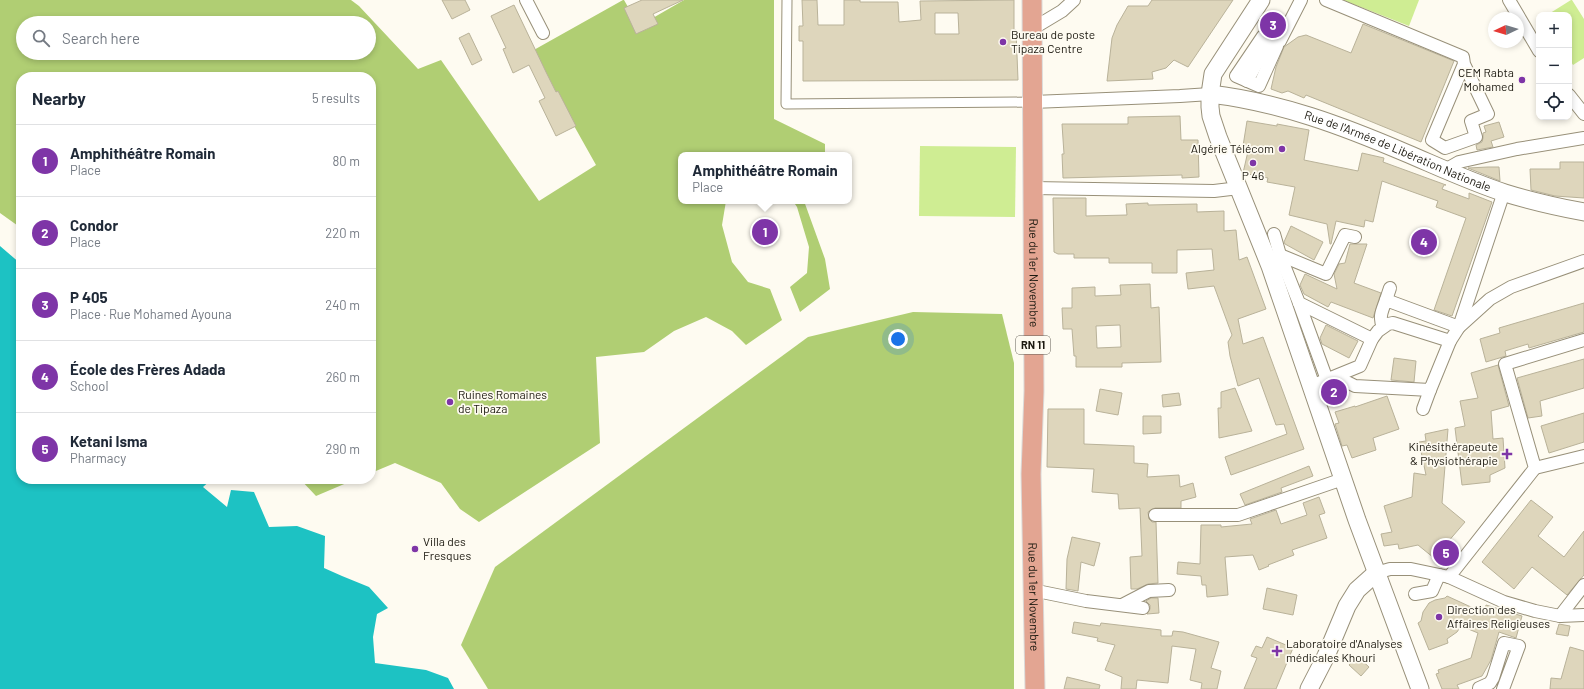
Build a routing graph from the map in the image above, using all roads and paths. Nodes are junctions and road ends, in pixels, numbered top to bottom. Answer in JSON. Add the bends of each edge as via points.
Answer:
{"nodes":[{"id":1,"x":526,"y":0,"type":"edge"},
{"id":2,"x":787,"y":0,"type":"edge"},
{"id":3,"x":1032,"y":0,"type":"edge"},
{"id":4,"x":1074,"y":0,"type":"edge"},
{"id":5,"x":1261,"y":0,"type":"edge"},
{"id":6,"x":1301,"y":0,"type":"edge"},
{"id":7,"x":1509,"y":0,"type":"edge"},
{"id":8,"x":1333,"y":1,"type":"edge"},
{"id":9,"x":1032,"y":29,"type":"junction"},
{"id":10,"x":543,"y":32,"type":"dead end"},
{"id":11,"x":1537,"y":48,"type":"edge"},
{"id":12,"x":1464,"y":64,"type":"junction"},
{"id":13,"x":1247,"y":81,"type":"dead end"},
{"id":14,"x":1210,"y":94,"type":"junction"},
{"id":15,"x":1572,"y":99,"type":"edge"},
{"id":16,"x":1033,"y":102,"type":"junction"},
{"id":17,"x":1584,"y":114,"type":"edge"},
{"id":18,"x":1584,"y":138,"type":"edge"},
{"id":19,"x":1445,"y":170,"type":"junction"},
{"id":20,"x":1033,"y":188,"type":"junction"},
{"id":21,"x":1239,"y":188,"type":"junction"},
{"id":22,"x":1504,"y":192,"type":"junction"},
{"id":23,"x":1584,"y":212,"type":"edge"},
{"id":24,"x":1274,"y":234,"type":"dead end"},
{"id":25,"x":1355,"y":237,"type":"dead end"},
{"id":26,"x":1280,"y":255,"type":"junction"},
{"id":27,"x":1584,"y":261,"type":"edge"},
{"id":28,"x":1390,"y":288,"type":"dead end"},
{"id":29,"x":1386,"y":300,"type":"junction"},
{"id":30,"x":1299,"y":303,"type":"junction"},
{"id":31,"x":1383,"y":326,"type":"junction"},
{"id":32,"x":1459,"y":327,"type":"junction"},
{"id":33,"x":1372,"y":339,"type":"junction"},
{"id":34,"x":1450,"y":340,"type":"junction"},
{"id":35,"x":1584,"y":340,"type":"edge"},
{"id":36,"x":1340,"y":375,"type":"junction"},
{"id":37,"x":1327,"y":380,"type":"junction"},
{"id":38,"x":1311,"y":386,"type":"junction"},
{"id":39,"x":1430,"y":390,"type":"junction"},
{"id":40,"x":1423,"y":409,"type":"dead end"},
{"id":41,"x":1584,"y":456,"type":"edge"},
{"id":42,"x":1535,"y":468,"type":"junction"},
{"id":43,"x":1343,"y":479,"type":"junction"},
{"id":44,"x":1155,"y":515,"type":"dead end"},
{"id":45,"x":1376,"y":573,"type":"junction"},
{"id":46,"x":1444,"y":576,"type":"junction"},
{"id":47,"x":1584,"y":585,"type":"edge"},
{"id":48,"x":1032,"y":590,"type":"junction"},
{"id":49,"x":1169,"y":590,"type":"dead end"},
{"id":50,"x":1415,"y":594,"type":"dead end"},
{"id":51,"x":1122,"y":605,"type":"junction"},
{"id":52,"x":1143,"y":608,"type":"dead end"},
{"id":53,"x":1584,"y":615,"type":"edge"},
{"id":54,"x":1560,"y":616,"type":"junction"},
{"id":55,"x":1035,"y":689,"type":"edge"},
{"id":56,"x":1309,"y":689,"type":"edge"},
{"id":57,"x":1420,"y":689,"type":"edge"},
{"id":58,"x":1480,"y":689,"type":"edge"},
{"id":59,"x":1502,"y":689,"type":"edge"}],
"edges":[{"from":1,"to":10,"type":"street"},
{"from":2,"to":16,"type":"street","via":[[786,104]]},
{"from":3,"to":9,"type":"main road","name":"Rue du 1er Novembre","number":"RN 11"},
{"from":4,"to":9,"type":"street","via":[[1062,11]]},
{"from":5,"to":14,"type":"main road","via":[[1214,74]]},
{"from":6,"to":13,"type":"street","via":[[1280,41],[1266,47]]},
{"from":7,"to":11,"type":"street"},
{"from":8,"to":12,"type":"street","via":[[1463,57]]},
{"from":9,"to":16,"type":"main road","name":"Rue du 1er Novembre","number":"RN 11"},
{"from":12,"to":12,"type":"street","via":[[1432,140],[1445,148],[1476,137],[1471,121],[1488,114]]},
{"from":14,"to":16,"type":"street"},
{"from":14,"to":19,"type":"main road","name":"Rue de l'Armée de Libération Nationale","via":[[1251,100],[1303,114]]},
{"from":14,"to":21,"type":"main road","via":[[1213,125]]},
{"from":15,"to":17,"type":"street"},
{"from":16,"to":20,"type":"main road","name":"Rue du 1er Novembre","number":"RN 11"},
{"from":18,"to":19,"type":"street","via":[[1459,162]]},
{"from":19,"to":22,"type":"main road","name":"Rue de l'Armée de Libération Nationale"},
{"from":20,"to":21,"type":"street"},
{"from":20,"to":48,"type":"main road","name":"Rue du 1er Novembre","number":"RN 11"},
{"from":21,"to":38,"type":"main road","via":[[1270,266]]},
{"from":22,"to":23,"type":"main road","name":"Rue de l'Armée de Libération Nationale"},
{"from":22,"to":32,"type":"street"},
{"from":24,"to":26,"type":"street"},
{"from":25,"to":26,"type":"street","via":[[1344,235],[1326,274]]},
{"from":26,"to":30,"type":"street"},
{"from":27,"to":32,"type":"street","via":[[1511,287],[1490,299]]},
{"from":28,"to":29,"type":"street"},
{"from":29,"to":31,"type":"street","via":[[1380,316]]},
{"from":29,"to":32,"type":"street"},
{"from":30,"to":33,"type":"street"},
{"from":30,"to":37,"type":"street"},
{"from":31,"to":33,"type":"street"},
{"from":31,"to":34,"type":"street","via":[[1393,323]]},
{"from":32,"to":34,"type":"street"},
{"from":33,"to":36,"type":"street","via":[[1360,366]]},
{"from":34,"to":39,"type":"street"},
{"from":35,"to":42,"type":"street","via":[[1505,364]]},
{"from":36,"to":37,"type":"street"},
{"from":36,"to":39,"type":"street","via":[[1343,380],[1355,386]]},
{"from":37,"to":38,"type":"street"},
{"from":38,"to":43,"type":"main road"},
{"from":39,"to":40,"type":"street"},
{"from":41,"to":42,"type":"street"},
{"from":42,"to":46,"type":"street"},
{"from":43,"to":44,"type":"street","via":[[1238,515]]},
{"from":43,"to":45,"type":"main road"},
{"from":45,"to":46,"type":"street","via":[[1390,569],[1411,569]]},
{"from":45,"to":56,"type":"main road","via":[[1357,590],[1347,606]]},
{"from":45,"to":57,"type":"main road"},
{"from":46,"to":50,"type":"street","via":[[1432,591]]},
{"from":46,"to":54,"type":"street","via":[[1504,602]]},
{"from":47,"to":54,"type":"street"},
{"from":48,"to":51,"type":"street"},
{"from":48,"to":55,"type":"main road","name":"Rue du 1er Novembre","number":"RN 11"},
{"from":49,"to":51,"type":"street","via":[[1148,591]]},
{"from":51,"to":52,"type":"street"},
{"from":53,"to":54,"type":"street"},
{"from":58,"to":59,"type":"street","via":[[1493,678],[1504,643],[1519,646]]}]}
